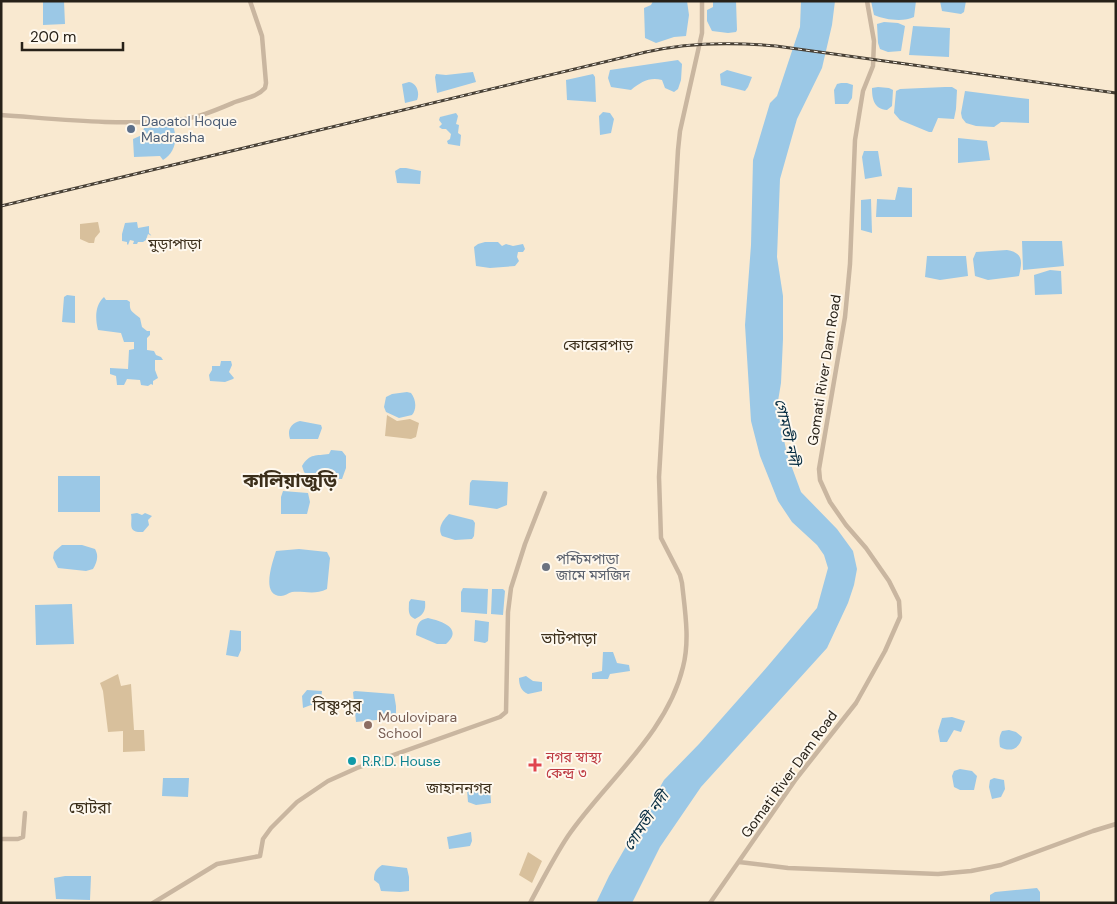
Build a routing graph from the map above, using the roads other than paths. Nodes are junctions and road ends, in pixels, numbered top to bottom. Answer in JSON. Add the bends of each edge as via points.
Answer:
{"nodes":[{"id":1,"x":250,"y":1,"type":"edge"},
{"id":2,"x":702,"y":1,"type":"edge"},
{"id":3,"x":867,"y":1,"type":"edge"},
{"id":4,"x":1,"y":115,"type":"edge"},
{"id":5,"x":545,"y":493,"type":"dead end"},
{"id":6,"x":25,"y":813,"type":"dead end"},
{"id":7,"x":1116,"y":824,"type":"edge"},
{"id":8,"x":1,"y":839,"type":"edge"},
{"id":9,"x":739,"y":862,"type":"junction"},
{"id":10,"x":153,"y":903,"type":"edge"},
{"id":11,"x":530,"y":903,"type":"edge"},
{"id":12,"x":710,"y":903,"type":"edge"}],
"edges":[{"from":1,"to":4,"type":"street","via":[[262,36],[266,83],[266,88],[254,97],[217,111],[177,120],[116,122]]},
{"from":2,"to":11,"type":"street","via":[[702,33],[678,150],[659,477],[661,538],[682,583],[686,638],[683,666],[675,692],[660,719],[568,836]]},
{"from":3,"to":9,"type":"street","name":"Gomati River Dam Road","via":[[874,41],[873,66],[863,91],[855,140],[845,317],[820,480],[830,502],[889,581],[899,601],[901,614],[856,703],[796,779]]},
{"from":5,"to":10,"type":"street","via":[[511,588],[506,712],[328,781],[297,802],[271,828],[263,839],[260,856],[217,864]]},
{"from":6,"to":8,"type":"street","via":[[23,837]]},
{"from":7,"to":9,"type":"street","via":[[1000,865],[971,871],[909,874],[788,868]]},
{"from":9,"to":12,"type":"street","name":"Gomati River Dam Road"}]}
